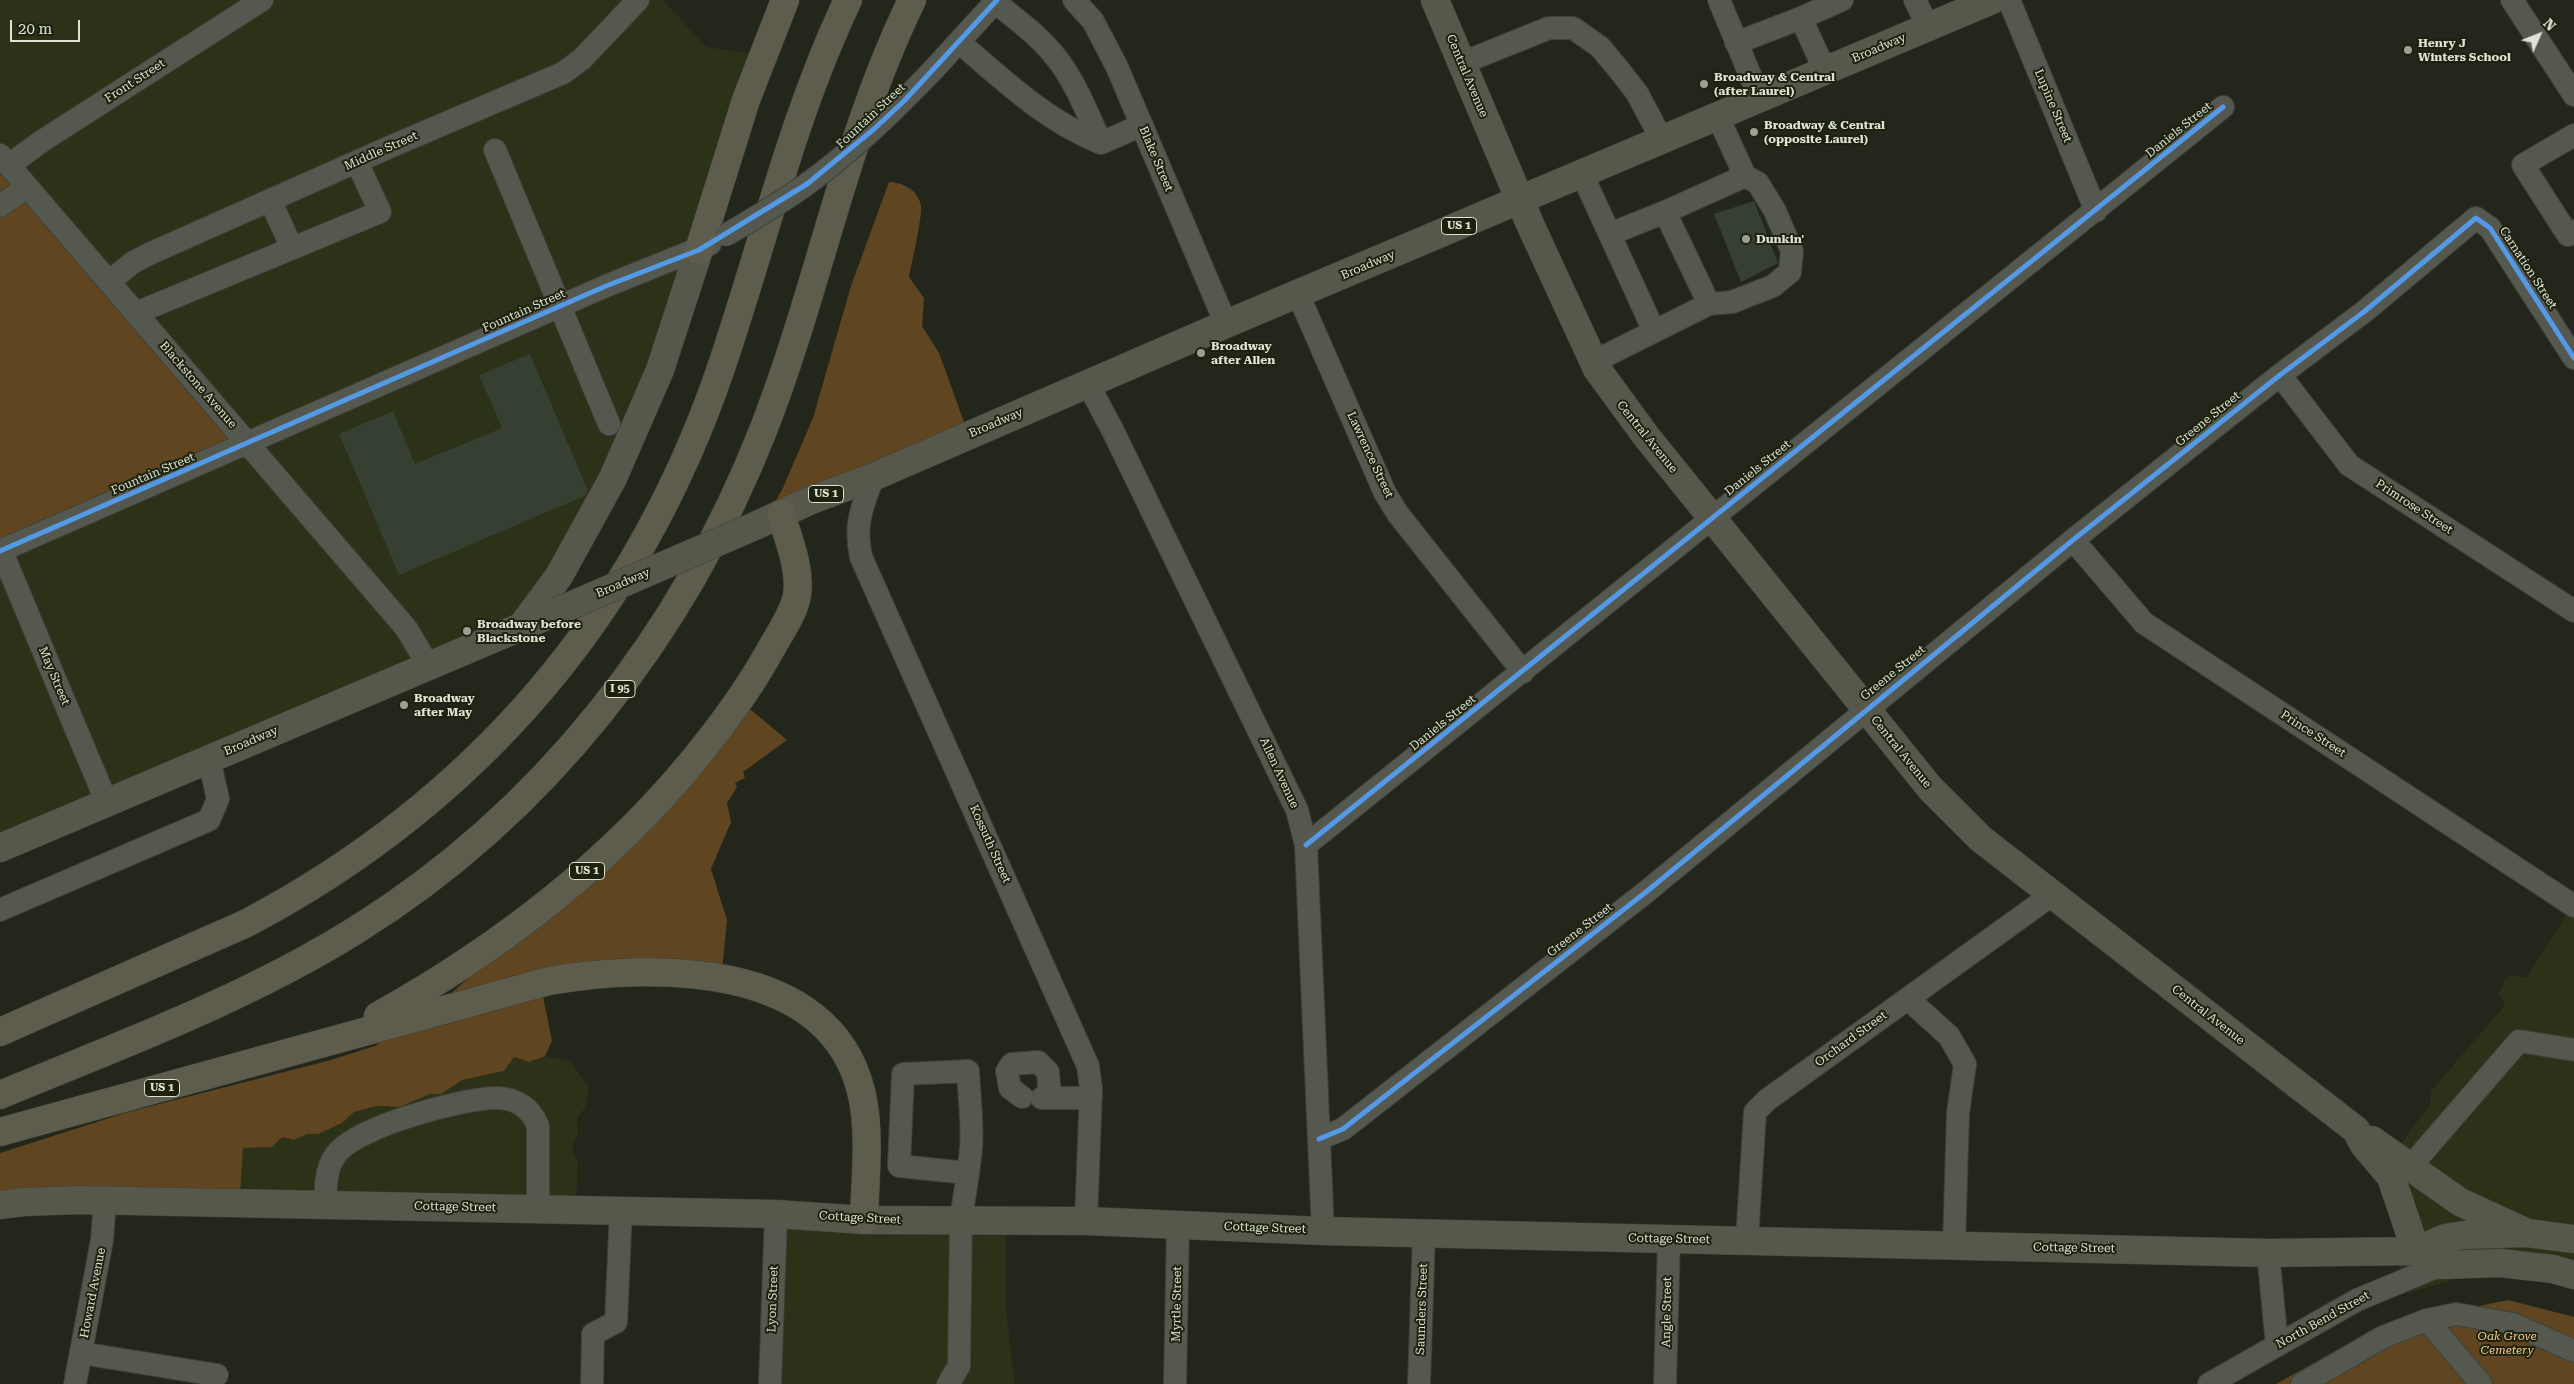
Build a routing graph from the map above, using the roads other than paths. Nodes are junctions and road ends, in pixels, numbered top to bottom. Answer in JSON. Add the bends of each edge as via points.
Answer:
{"nodes":[{"id":1,"x":262,"y":0,"type":"edge"},
{"id":2,"x":638,"y":0,"type":"edge"},
{"id":3,"x":785,"y":0,"type":"edge"},
{"id":4,"x":848,"y":0,"type":"edge"},
{"id":5,"x":912,"y":0,"type":"edge"},
{"id":6,"x":1074,"y":0,"type":"edge"},
{"id":7,"x":1435,"y":0,"type":"edge"},
{"id":8,"x":1719,"y":0,"type":"edge"},
{"id":9,"x":1842,"y":0,"type":"edge"},
{"id":10,"x":1915,"y":0,"type":"edge"},
{"id":11,"x":1992,"y":0,"type":"edge"},
{"id":12,"x":2009,"y":0,"type":"edge"},
{"id":13,"x":2512,"y":0,"type":"edge"},
{"id":14,"x":996,"y":1,"type":"edge"},
{"id":15,"x":1801,"y":18,"type":"junction"},
{"id":16,"x":1928,"y":27,"type":"junction"},
{"id":17,"x":959,"y":42,"type":"junction"},
{"id":18,"x":1736,"y":43,"type":"junction"},
{"id":19,"x":1462,"y":63,"type":"junction"},
{"id":20,"x":1825,"y":71,"type":"junction"},
{"id":21,"x":2574,"y":96,"type":"edge"},
{"id":22,"x":1760,"y":99,"type":"junction"},
{"id":23,"x":2223,"y":107,"type":"dead end"},
{"id":24,"x":1718,"y":117,"type":"junction"},
{"id":25,"x":1142,"y":126,"type":"junction"},
{"id":26,"x":2574,"y":135,"type":"edge"},
{"id":27,"x":1662,"y":140,"type":"junction"},
{"id":28,"x":1101,"y":143,"type":"junction"},
{"id":29,"x":495,"y":150,"type":"dead end"},
{"id":30,"x":5,"y":160,"type":"edge"},
{"id":31,"x":357,"y":162,"type":"junction"},
{"id":32,"x":1582,"y":174,"type":"junction"},
{"id":33,"x":1745,"y":176,"type":"junction"},
{"id":34,"x":27,"y":187,"type":"junction"},
{"id":35,"x":270,"y":200,"type":"junction"},
{"id":36,"x":1520,"y":200,"type":"junction"},
{"id":37,"x":0,"y":206,"type":"edge"},
{"id":38,"x":2096,"y":211,"type":"junction"},
{"id":39,"x":1665,"y":212,"type":"junction"},
{"id":40,"x":2476,"y":218,"type":"joint"},
{"id":41,"x":2574,"y":231,"type":"edge"},
{"id":42,"x":1610,"y":234,"type":"junction"},
{"id":43,"x":292,"y":248,"type":"junction"},
{"id":44,"x":699,"y":250,"type":"junction"},
{"id":45,"x":109,"y":282,"type":"junction"},
{"id":46,"x":1298,"y":294,"type":"junction"},
{"id":47,"x":1709,"y":304,"type":"junction"},
{"id":48,"x":559,"y":307,"type":"junction"},
{"id":49,"x":136,"y":313,"type":"junction"},
{"id":50,"x":1226,"y":324,"type":"junction"},
{"id":51,"x":1654,"y":331,"type":"junction"},
{"id":52,"x":2574,"y":358,"type":"edge"},
{"id":53,"x":1593,"y":362,"type":"junction"},
{"id":54,"x":2280,"y":375,"type":"junction"},
{"id":55,"x":1088,"y":384,"type":"junction"},
{"id":56,"x":609,"y":424,"type":"dead end"},
{"id":57,"x":248,"y":442,"type":"junction"},
{"id":58,"x":873,"y":477,"type":"junction"},
{"id":59,"x":781,"y":514,"type":"junction"},
{"id":60,"x":1713,"y":518,"type":"junction"},
{"id":61,"x":2073,"y":540,"type":"junction"},
{"id":62,"x":1,"y":550,"type":"edge"},
{"id":63,"x":2574,"y":611,"type":"edge"},
{"id":64,"x":522,"y":626,"type":"junction"},
{"id":65,"x":426,"y":667,"type":"junction"},
{"id":66,"x":1523,"y":672,"type":"junction"},
{"id":67,"x":1866,"y":708,"type":"junction"},
{"id":68,"x":209,"y":759,"type":"junction"},
{"id":69,"x":107,"y":803,"type":"junction"},
{"id":70,"x":1306,"y":845,"type":"junction"},
{"id":71,"x":0,"y":848,"type":"edge"},
{"id":72,"x":2053,"y":894,"type":"junction"},
{"id":73,"x":2574,"y":906,"type":"edge"},
{"id":74,"x":0,"y":910,"type":"edge"},
{"id":75,"x":1908,"y":999,"type":"junction"},
{"id":76,"x":0,"y":1032,"type":"edge"},
{"id":77,"x":324,"y":1042,"type":"junction"},
{"id":78,"x":2574,"y":1050,"type":"edge"},
{"id":79,"x":0,"y":1095,"type":"edge"},
{"id":80,"x":1038,"y":1098,"type":"dead end"},
{"id":81,"x":1091,"y":1098,"type":"junction"},
{"id":82,"x":2356,"y":1130,"type":"junction"},
{"id":83,"x":0,"y":1132,"type":"edge"},
{"id":84,"x":1319,"y":1139,"type":"junction"},
{"id":85,"x":2410,"y":1167,"type":"junction"},
{"id":86,"x":967,"y":1173,"type":"junction"},
{"id":87,"x":105,"y":1200,"type":"junction"},
{"id":88,"x":324,"y":1205,"type":"junction"},
{"id":89,"x":0,"y":1206,"type":"edge"},
{"id":90,"x":538,"y":1209,"type":"junction"},
{"id":91,"x":621,"y":1210,"type":"junction"},
{"id":92,"x":776,"y":1214,"type":"junction"},
{"id":93,"x":864,"y":1220,"type":"junction"},
{"id":94,"x":961,"y":1220,"type":"junction"},
{"id":95,"x":1086,"y":1221,"type":"junction"},
{"id":96,"x":1178,"y":1225,"type":"junction"},
{"id":97,"x":1323,"y":1231,"type":"junction"},
{"id":98,"x":1424,"y":1233,"type":"junction"},
{"id":99,"x":2527,"y":1233,"type":"junction"},
{"id":100,"x":1668,"y":1239,"type":"junction"},
{"id":101,"x":1747,"y":1239,"type":"junction"},
{"id":102,"x":2574,"y":1239,"type":"edge"},
{"id":103,"x":1954,"y":1245,"type":"junction"},
{"id":104,"x":2416,"y":1251,"type":"junction"},
{"id":105,"x":2268,"y":1253,"type":"junction"},
{"id":106,"x":2441,"y":1264,"type":"junction"},
{"id":107,"x":2574,"y":1275,"type":"edge"},
{"id":108,"x":2427,"y":1320,"type":"junction"},
{"id":109,"x":2277,"y":1345,"type":"junction"},
{"id":110,"x":2574,"y":1351,"type":"edge"},
{"id":111,"x":81,"y":1353,"type":"junction"},
{"id":112,"x":218,"y":1376,"type":"dead end"},
{"id":113,"x":75,"y":1384,"type":"edge"},
{"id":114,"x":592,"y":1384,"type":"edge"},
{"id":115,"x":770,"y":1384,"type":"edge"},
{"id":116,"x":948,"y":1384,"type":"edge"},
{"id":117,"x":1175,"y":1384,"type":"edge"},
{"id":118,"x":1419,"y":1384,"type":"edge"},
{"id":119,"x":1665,"y":1384,"type":"edge"},
{"id":120,"x":2210,"y":1384,"type":"edge"},
{"id":121,"x":2302,"y":1384,"type":"edge"},
{"id":122,"x":2482,"y":1384,"type":"edge"}],
"edges":[{"from":1,"to":30,"type":"street","name":"Front Street","via":[[36,145]]},
{"from":2,"to":31,"type":"street","name":"Middle Street","via":[[582,59],[563,73]]},
{"from":3,"to":44,"type":"highway","via":[[746,100]]},
{"from":4,"to":76,"type":"highway","via":[[811,88],[721,369],[690,448],[634,558],[564,662],[510,726],[477,759],[421,810],[354,860],[247,923]]},
{"from":5,"to":79,"type":"highway","number":"I 95","via":[[856,138],[792,347],[748,468],[711,545],[665,625],[591,725],[533,789],[486,832],[427,881],[356,930],[243,990]]},
{"from":6,"to":25,"type":"street","name":"Blake Street","via":[[1093,22],[1118,67]]},
{"from":7,"to":19,"type":"main road","name":"Central Avenue"},
{"from":8,"to":18,"type":"street"},
{"from":9,"to":15,"type":"street"},
{"from":10,"to":16,"type":"street"},
{"from":11,"to":16,"type":"main road","name":"Broadway","number":"US 1"},
{"from":12,"to":38,"type":"street","name":"Lupine Street"},
{"from":13,"to":21,"type":"street"},
{"from":14,"to":17,"type":"street","name":"Fountain Street"},
{"from":14,"to":28,"type":"street","via":[[1042,40],[1058,59],[1071,78]]},
{"from":15,"to":18,"type":"street"},
{"from":15,"to":20,"type":"street"},
{"from":16,"to":20,"type":"main road","name":"Broadway","number":"US 1"},
{"from":17,"to":28,"type":"street","via":[[1029,102],[1078,134]]},
{"from":17,"to":44,"type":"street","name":"Fountain Street","bridge":true,"via":[[892,112],[841,157],[807,184]]},
{"from":18,"to":22,"type":"street"},
{"from":19,"to":27,"type":"street","via":[[1549,28],[1573,28],[1600,48],[1620,71],[1637,93]]},
{"from":19,"to":36,"type":"main road","name":"Central Avenue"},
{"from":20,"to":22,"type":"main road","name":"Broadway","number":"US 1"},
{"from":22,"to":24,"type":"main road","name":"Broadway","number":"US 1"},
{"from":23,"to":38,"type":"street","name":"Daniels Street"},
{"from":24,"to":27,"type":"main road","name":"Broadway","number":"US 1"},
{"from":24,"to":33,"type":"street"},
{"from":25,"to":28,"type":"street"},
{"from":25,"to":50,"type":"street","name":"Blake Street"},
{"from":26,"to":41,"type":"street","via":[[2523,165],[2568,235]]},
{"from":27,"to":32,"type":"main road","name":"Broadway","number":"US 1"},
{"from":29,"to":48,"type":"street"},
{"from":30,"to":34,"type":"street","name":"Blackstone Avenue"},
{"from":31,"to":35,"type":"street","name":"Middle Street"},
{"from":31,"to":43,"type":"street","via":[[380,212]]},
{"from":32,"to":36,"type":"main road","name":"Broadway","number":"US 1"},
{"from":32,"to":42,"type":"street"},
{"from":33,"to":39,"type":"street"},
{"from":33,"to":47,"type":"street","via":[[1758,183],[1775,211],[1792,251],[1790,272],[1772,286],[1732,302]]},
{"from":34,"to":37,"type":"street"},
{"from":34,"to":45,"type":"street","name":"Blackstone Avenue"},
{"from":35,"to":43,"type":"street"},
{"from":35,"to":45,"type":"street","name":"Middle Street","via":[[149,254]]},
{"from":36,"to":46,"type":"main road","name":"Broadway","number":"US 1"},
{"from":36,"to":53,"type":"main road","name":"Central Avenue"},
{"from":38,"to":60,"type":"street","name":"Daniels Street"},
{"from":39,"to":42,"type":"street"},
{"from":39,"to":47,"type":"street"},
{"from":40,"to":52,"type":"street","name":"Carnation Street","via":[[2490,228]]},
{"from":40,"to":54,"type":"street","name":"Greene Street","via":[[2365,311]]},
{"from":42,"to":51,"type":"street"},
{"from":43,"to":49,"type":"street"},
{"from":44,"to":48,"type":"street","name":"Fountain Street"},
{"from":44,"to":64,"type":"main road","via":[[660,370],[613,478],[559,576]]},
{"from":45,"to":49,"type":"street","name":"Blackstone Avenue"},
{"from":46,"to":50,"type":"main road","name":"Broadway","number":"US 1"},
{"from":46,"to":66,"type":"street","name":"Lawrence Street","via":[[1385,493],[1398,514]]},
{"from":47,"to":51,"type":"street"},
{"from":48,"to":56,"type":"street"},
{"from":48,"to":57,"type":"street","name":"Fountain Street"},
{"from":49,"to":57,"type":"street","name":"Blackstone Avenue"},
{"from":50,"to":55,"type":"main road","name":"Broadway","number":"US 1"},
{"from":51,"to":53,"type":"street"},
{"from":53,"to":60,"type":"main road","name":"Central Avenue","via":[[1618,402]]},
{"from":54,"to":61,"type":"street","name":"Greene Street"},
{"from":54,"to":63,"type":"street","name":"Primrose Street","via":[[2349,465]]},
{"from":55,"to":58,"type":"main road","name":"Broadway","number":"US 1"},
{"from":55,"to":70,"type":"street","name":"Allen Avenue","via":[[1297,810]]},
{"from":57,"to":62,"type":"street","name":"Fountain Street"},
{"from":57,"to":65,"type":"street","name":"Blackstone Avenue","via":[[406,628]]},
{"from":58,"to":59,"type":"main road","name":"Broadway","number":"US 1"},
{"from":58,"to":81,"type":"street","name":"Kossuth Street","via":[[857,528],[861,556],[1084,1054]]},
{"from":59,"to":64,"type":"main road","name":"Broadway","number":"US 1","bridge":true},
{"from":59,"to":77,"type":"highway","number":"US 1","via":[[796,571],[797,598],[742,696],[674,784],[603,857],[518,927],[434,984]]},
{"from":60,"to":66,"type":"street","name":"Daniels Street"},
{"from":60,"to":67,"type":"main road","name":"Central Avenue"},
{"from":61,"to":67,"type":"street","name":"Greene Street"},
{"from":61,"to":73,"type":"street","name":"Prince Street","via":[[2144,623]]},
{"from":62,"to":69,"type":"street","name":"May Street"},
{"from":64,"to":65,"type":"main road","name":"Broadway","number":"US 1"},
{"from":65,"to":68,"type":"main road","name":"Broadway","number":"US 1"},
{"from":66,"to":70,"type":"street","name":"Daniels Street"},
{"from":67,"to":72,"type":"main road","name":"Central Avenue","via":[[1955,814],[1981,839]]},
{"from":67,"to":84,"type":"street","name":"Greene Street","via":[[1646,892],[1343,1129]]},
{"from":68,"to":69,"type":"main road","name":"Broadway","number":"US 1"},
{"from":68,"to":74,"type":"street","via":[[218,799],[209,820]]},
{"from":69,"to":71,"type":"main road","name":"Broadway","number":"US 1"},
{"from":70,"to":84,"type":"street","name":"Allen Avenue"},
{"from":72,"to":75,"type":"street","name":"Orchard Street"},
{"from":72,"to":82,"type":"main road","name":"Central Avenue"},
{"from":75,"to":101,"type":"street","name":"Orchard Street","via":[[1767,1100],[1755,1112]]},
{"from":75,"to":103,"type":"street","via":[[1949,1036],[1965,1064],[1958,1113]]},
{"from":77,"to":83,"type":"highway","number":"US 1"},
{"from":77,"to":93,"type":"highway","via":[[531,985],[591,974],[685,974],[722,979],[771,992],[818,1018],[851,1062],[861,1090],[865,1116]]},
{"from":78,"to":85,"type":"street","via":[[2519,1041]]},
{"from":80,"to":81,"type":"street"},
{"from":81,"to":95,"type":"street","name":"Kossuth Street"},
{"from":82,"to":85,"type":"main road"},
{"from":82,"to":104,"type":"main road","name":"Central Avenue","via":[[2364,1145],[2391,1177]]},
{"from":84,"to":97,"type":"street","name":"Allen Avenue"},
{"from":85,"to":99,"type":"main road","via":[[2460,1202]]},
{"from":86,"to":86,"type":"street","via":[[971,1147],[968,1071],[902,1074],[899,1166]]},
{"from":86,"to":94,"type":"street"},
{"from":87,"to":88,"type":"main road","name":"Cottage Street"},
{"from":87,"to":89,"type":"main road","name":"Cottage Street","via":[[52,1200]]},
{"from":87,"to":111,"type":"street","name":"Howard Avenue","via":[[102,1240]]},
{"from":88,"to":90,"type":"main road","name":"Cottage Street"},
{"from":88,"to":90,"type":"street","via":[[326,1178],[331,1164],[339,1150],[349,1143],[386,1125],[421,1114],[497,1098],[525,1107],[536,1120]]},
{"from":90,"to":91,"type":"main road","name":"Cottage Street"},
{"from":91,"to":92,"type":"main road","name":"Cottage Street"},
{"from":91,"to":114,"type":"street","via":[[616,1322],[593,1334]]},
{"from":92,"to":93,"type":"main road","name":"Cottage Street"},
{"from":92,"to":115,"type":"street","name":"Lyon Street"},
{"from":93,"to":94,"type":"main road","name":"Cottage Street"},
{"from":94,"to":95,"type":"main road","name":"Cottage Street"},
{"from":94,"to":116,"type":"street","via":[[959,1366]]},
{"from":95,"to":96,"type":"main road","name":"Cottage Street"},
{"from":96,"to":97,"type":"main road","name":"Cottage Street"},
{"from":96,"to":117,"type":"street","name":"Myrtle Street"},
{"from":97,"to":98,"type":"main road","name":"Cottage Street"},
{"from":98,"to":100,"type":"main road","name":"Cottage Street"},
{"from":98,"to":118,"type":"street","name":"Saunders Street"},
{"from":99,"to":102,"type":"main road"},
{"from":99,"to":104,"type":"main road","name":"Cottage Street","via":[[2446,1238]]},
{"from":100,"to":101,"type":"main road","name":"Cottage Street"},
{"from":100,"to":119,"type":"street","name":"Angle Street"},
{"from":101,"to":103,"type":"main road","name":"Cottage Street"},
{"from":103,"to":105,"type":"main road","name":"Cottage Street"},
{"from":104,"to":105,"type":"main road","name":"Cottage Street"},
{"from":104,"to":106,"type":"main road"},
{"from":105,"to":109,"type":"street"},
{"from":106,"to":107,"type":"main road","via":[[2500,1263]]},
{"from":106,"to":109,"type":"street","name":"North Bend Street","via":[[2357,1300]]},
{"from":108,"to":110,"type":"street","via":[[2456,1314],[2489,1319],[2512,1324]]},
{"from":108,"to":121,"type":"street","via":[[2382,1337]]},
{"from":108,"to":122,"type":"street"},
{"from":109,"to":120,"type":"street","name":"North Bend Street"},
{"from":111,"to":112,"type":"street"},
{"from":111,"to":113,"type":"street","name":"Howard Avenue"}]}
